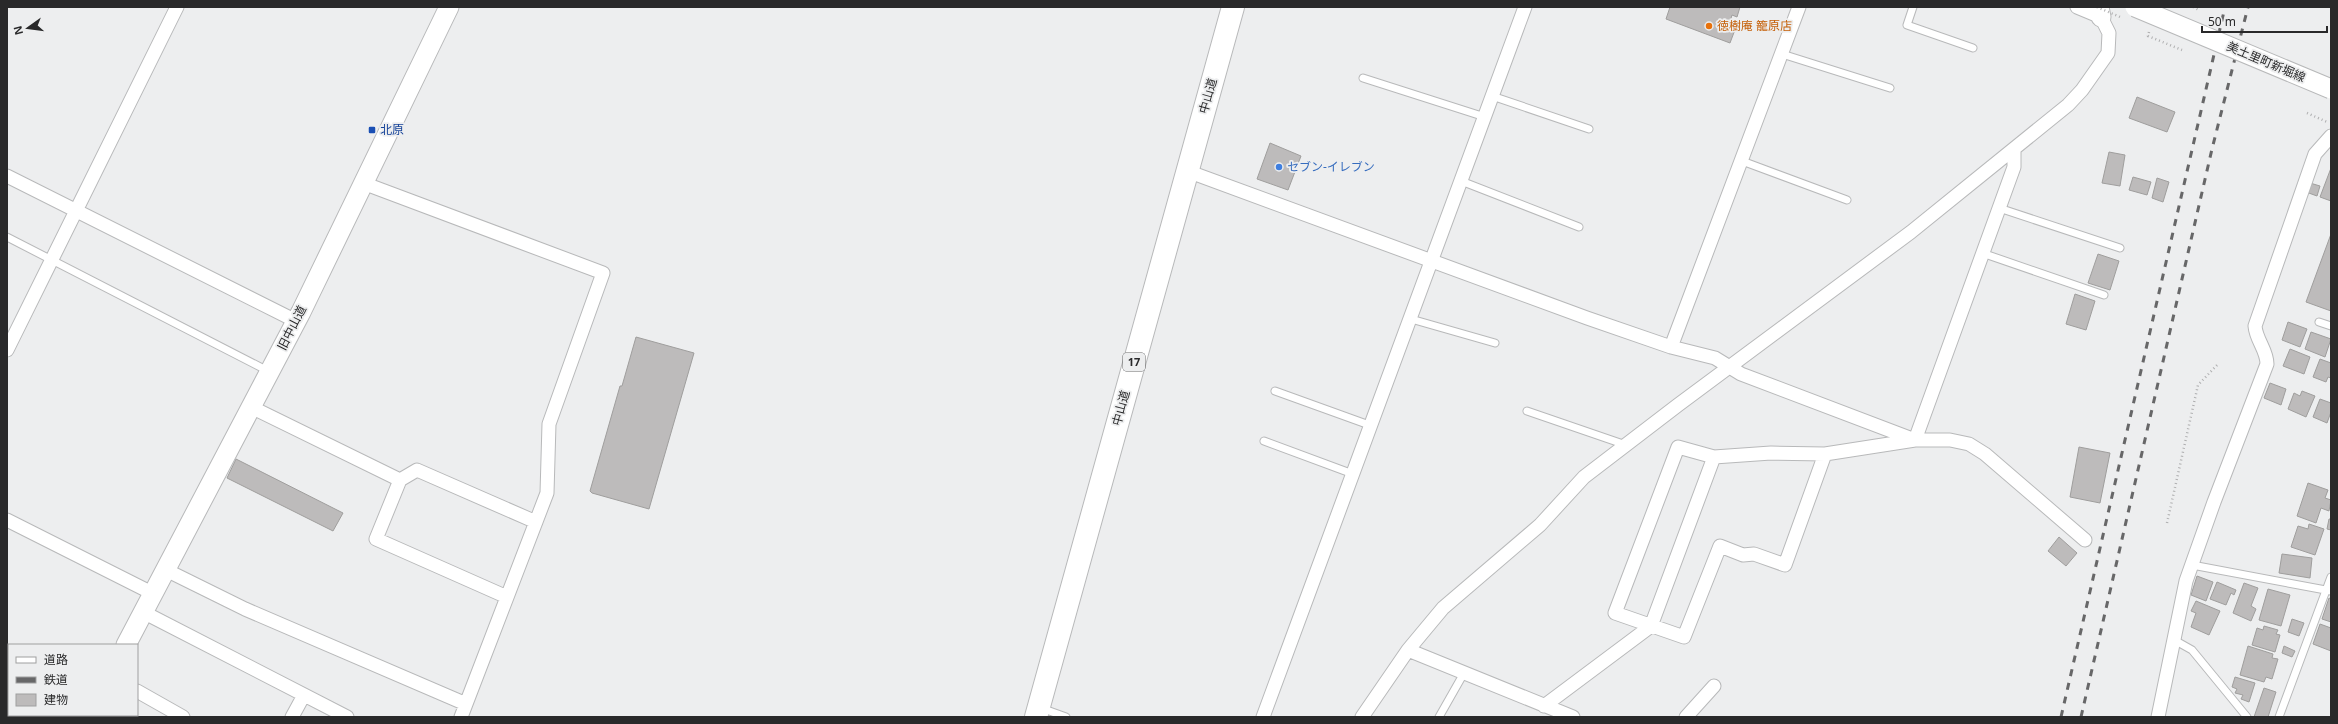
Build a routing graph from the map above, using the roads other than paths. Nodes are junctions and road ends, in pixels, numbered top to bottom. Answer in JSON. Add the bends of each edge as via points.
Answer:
{"nodes":[{"id":1,"x":177,"y":7,"type":"edge"},
{"id":2,"x":449,"y":7,"type":"edge"},
{"id":3,"x":1234,"y":7,"type":"edge"},
{"id":4,"x":1525,"y":7,"type":"edge"},
{"id":5,"x":1799,"y":7,"type":"edge"},
{"id":6,"x":1913,"y":7,"type":"edge"},
{"id":7,"x":2077,"y":7,"type":"edge"},
{"id":8,"x":2132,"y":7,"type":"edge"},
{"id":9,"x":2135,"y":7,"type":"edge"},
{"id":10,"x":2100,"y":12,"type":"edge"},
{"id":11,"x":2201,"y":36,"type":"dead end"},
{"id":12,"x":1973,"y":48,"type":"dead end"},
{"id":13,"x":1782,"y":54,"type":"junction"},
{"id":14,"x":1363,"y":78,"type":"dead end"},
{"id":15,"x":1890,"y":88,"type":"dead end"},
{"id":16,"x":2331,"y":89,"type":"edge"},
{"id":17,"x":1492,"y":96,"type":"junction"},
{"id":18,"x":1485,"y":117,"type":"junction"},
{"id":19,"x":1589,"y":129,"type":"dead end"},
{"id":20,"x":2331,"y":136,"type":"edge"},
{"id":21,"x":2014,"y":150,"type":"junction"},
{"id":22,"x":1742,"y":161,"type":"junction"},
{"id":23,"x":1187,"y":171,"type":"junction"},
{"id":24,"x":7,"y":176,"type":"edge"},
{"id":25,"x":1461,"y":181,"type":"junction"},
{"id":26,"x":363,"y":183,"type":"junction"},
{"id":27,"x":1847,"y":200,"type":"dead end"},
{"id":28,"x":1999,"y":208,"type":"junction"},
{"id":29,"x":77,"y":210,"type":"junction"},
{"id":30,"x":1578,"y":227,"type":"dead end"},
{"id":31,"x":7,"y":237,"type":"edge"},
{"id":32,"x":2120,"y":248,"type":"dead end"},
{"id":33,"x":1982,"y":253,"type":"junction"},
{"id":34,"x":1432,"y":260,"type":"junction"},
{"id":35,"x":51,"y":261,"type":"junction"},
{"id":36,"x":2104,"y":295,"type":"dead end"},
{"id":37,"x":1411,"y":319,"type":"junction"},
{"id":38,"x":296,"y":321,"type":"junction"},
{"id":39,"x":2319,"y":322,"type":"dead end"},
{"id":40,"x":2331,"y":326,"type":"edge"},
{"id":41,"x":1495,"y":343,"type":"dead end"},
{"id":42,"x":1671,"y":347,"type":"junction"},
{"id":43,"x":7,"y":350,"type":"edge"},
{"id":44,"x":1729,"y":367,"type":"junction"},
{"id":45,"x":270,"y":372,"type":"junction"},
{"id":46,"x":1275,"y":391,"type":"dead end"},
{"id":47,"x":251,"y":407,"type":"junction"},
{"id":48,"x":1527,"y":411,"type":"dead end"},
{"id":49,"x":1372,"y":426,"type":"junction"},
{"id":50,"x":1914,"y":440,"type":"junction"},
{"id":51,"x":1264,"y":441,"type":"dead end"},
{"id":52,"x":1626,"y":445,"type":"junction"},
{"id":53,"x":1825,"y":454,"type":"junction"},
{"id":54,"x":1714,"y":457,"type":"junction"},
{"id":55,"x":1353,"y":474,"type":"junction"},
{"id":56,"x":400,"y":480,"type":"junction"},
{"id":57,"x":7,"y":520,"type":"edge"},
{"id":58,"x":536,"y":522,"type":"junction"},
{"id":59,"x":2085,"y":540,"type":"dead end"},
{"id":60,"x":2192,"y":565,"type":"junction"},
{"id":61,"x":166,"y":570,"type":"junction"},
{"id":62,"x":2331,"y":577,"type":"edge"},
{"id":63,"x":2329,"y":590,"type":"edge"},
{"id":64,"x":154,"y":594,"type":"junction"},
{"id":65,"x":507,"y":597,"type":"junction"},
{"id":66,"x":143,"y":612,"type":"junction"},
{"id":67,"x":1651,"y":626,"type":"junction"},
{"id":68,"x":2176,"y":641,"type":"junction"},
{"id":69,"x":127,"y":644,"type":"edge"},
{"id":70,"x":1408,"y":650,"type":"junction"},
{"id":71,"x":1464,"y":673,"type":"junction"},
{"id":72,"x":1714,"y":686,"type":"dead end"},
{"id":73,"x":138,"y":691,"type":"edge"},
{"id":74,"x":304,"y":695,"type":"junction"},
{"id":75,"x":466,"y":704,"type":"junction"},
{"id":76,"x":1544,"y":706,"type":"junction"},
{"id":77,"x":1037,"y":712,"type":"edge"},
{"id":78,"x":183,"y":717,"type":"edge"},
{"id":79,"x":292,"y":717,"type":"edge"},
{"id":80,"x":347,"y":717,"type":"edge"},
{"id":81,"x":461,"y":717,"type":"edge"},
{"id":82,"x":1066,"y":717,"type":"edge"},
{"id":83,"x":1263,"y":717,"type":"edge"},
{"id":84,"x":1362,"y":717,"type":"edge"},
{"id":85,"x":1439,"y":717,"type":"edge"},
{"id":86,"x":1573,"y":717,"type":"edge"},
{"id":87,"x":1686,"y":717,"type":"edge"},
{"id":88,"x":2158,"y":717,"type":"edge"},
{"id":89,"x":2247,"y":717,"type":"edge"},
{"id":90,"x":2279,"y":717,"type":"edge"}],
"edges":[{"from":1,"to":29,"type":"street"},
{"from":2,"to":26,"type":"main road","name":"旧中山道"},
{"from":3,"to":23,"type":"highway","name":"中山道","number":"17"},
{"from":4,"to":17,"type":"street"},
{"from":5,"to":13,"type":"street"},
{"from":6,"to":12,"type":"lane","via":[[1906,25]]},
{"from":7,"to":10,"type":"street"},
{"from":8,"to":11,"type":"lane"},
{"from":9,"to":16,"type":"main road","name":"美土里町新堀線","bridge":true},
{"from":10,"to":21,"type":"street","via":[[2109,33],[2110,44],[2100,67],[2068,105]]},
{"from":13,"to":15,"type":"lane"},
{"from":13,"to":22,"type":"street"},
{"from":14,"to":18,"type":"lane"},
{"from":17,"to":18,"type":"street"},
{"from":17,"to":19,"type":"lane"},
{"from":18,"to":25,"type":"street"},
{"from":20,"to":60,"type":"street","via":[[2315,154],[2264,296],[2255,326],[2256,336],[2267,355],[2267,364]]},
{"from":21,"to":28,"type":"street","via":[[2014,167]]},
{"from":21,"to":44,"type":"street","via":[[1856,275]]},
{"from":22,"to":27,"type":"lane"},
{"from":22,"to":42,"type":"street"},
{"from":23,"to":34,"type":"street"},
{"from":23,"to":77,"type":"highway","name":"中山道","number":"17"},
{"from":24,"to":29,"type":"street"},
{"from":25,"to":30,"type":"lane"},
{"from":25,"to":34,"type":"street"},
{"from":26,"to":38,"type":"main road","name":"旧中山道"},
{"from":26,"to":58,"type":"street","via":[[603,273],[549,424],[547,493]]},
{"from":28,"to":32,"type":"lane"},
{"from":28,"to":33,"type":"street"},
{"from":29,"to":35,"type":"street"},
{"from":29,"to":38,"type":"street"},
{"from":31,"to":35,"type":"lane"},
{"from":33,"to":36,"type":"lane"},
{"from":33,"to":50,"type":"street"},
{"from":34,"to":37,"type":"street"},
{"from":34,"to":42,"type":"street"},
{"from":35,"to":43,"type":"street"},
{"from":35,"to":45,"type":"lane"},
{"from":37,"to":41,"type":"lane"},
{"from":37,"to":49,"type":"street"},
{"from":38,"to":45,"type":"main road","name":"旧中山道"},
{"from":39,"to":40,"type":"lane"},
{"from":42,"to":44,"type":"street","via":[[1715,358]]},
{"from":44,"to":50,"type":"street","via":[[1741,374]]},
{"from":44,"to":52,"type":"street"},
{"from":45,"to":47,"type":"main road","name":"旧中山道"},
{"from":46,"to":49,"type":"lane"},
{"from":47,"to":56,"type":"street"},
{"from":47,"to":61,"type":"main road","name":"旧中山道"},
{"from":48,"to":52,"type":"lane"},
{"from":49,"to":55,"type":"street"},
{"from":50,"to":53,"type":"street"},
{"from":50,"to":59,"type":"street","via":[[1950,440],[1969,444],[1985,454]]},
{"from":51,"to":55,"type":"lane"},
{"from":52,"to":70,"type":"street","via":[[1584,477],[1540,525],[1443,608]]},
{"from":53,"to":54,"type":"street","via":[[1771,453]]},
{"from":53,"to":67,"type":"street","via":[[1786,565],[1754,554],[1743,555],[1720,546],[1684,637]]},
{"from":54,"to":67,"type":"street"},
{"from":54,"to":67,"type":"street","via":[[1678,447],[1615,613]]},
{"from":55,"to":83,"type":"street"},
{"from":56,"to":58,"type":"street","via":[[417,470]]},
{"from":56,"to":65,"type":"street","via":[[376,539]]},
{"from":57,"to":64,"type":"street"},
{"from":58,"to":65,"type":"street"},
{"from":60,"to":63,"type":"lane"},
{"from":60,"to":68,"type":"street","via":[[2182,598]]},
{"from":61,"to":64,"type":"main road","name":"旧中山道"},
{"from":61,"to":75,"type":"street","via":[[245,609]]},
{"from":62,"to":63,"type":"lane"},
{"from":63,"to":90,"type":"lane"},
{"from":64,"to":66,"type":"main road","name":"旧中山道"},
{"from":65,"to":75,"type":"street"},
{"from":66,"to":69,"type":"main road","name":"旧中山道"},
{"from":66,"to":74,"type":"street"},
{"from":67,"to":76,"type":"street"},
{"from":68,"to":88,"type":"street"},
{"from":68,"to":89,"type":"lane","via":[[2192,650]]},
{"from":70,"to":71,"type":"street"},
{"from":70,"to":84,"type":"street"},
{"from":71,"to":76,"type":"street"},
{"from":71,"to":85,"type":"lane"},
{"from":72,"to":87,"type":"street"},
{"from":73,"to":78,"type":"street"},
{"from":74,"to":79,"type":"street"},
{"from":74,"to":80,"type":"street"},
{"from":75,"to":81,"type":"street"},
{"from":76,"to":86,"type":"street"},
{"from":77,"to":82,"type":"lane"}]}
